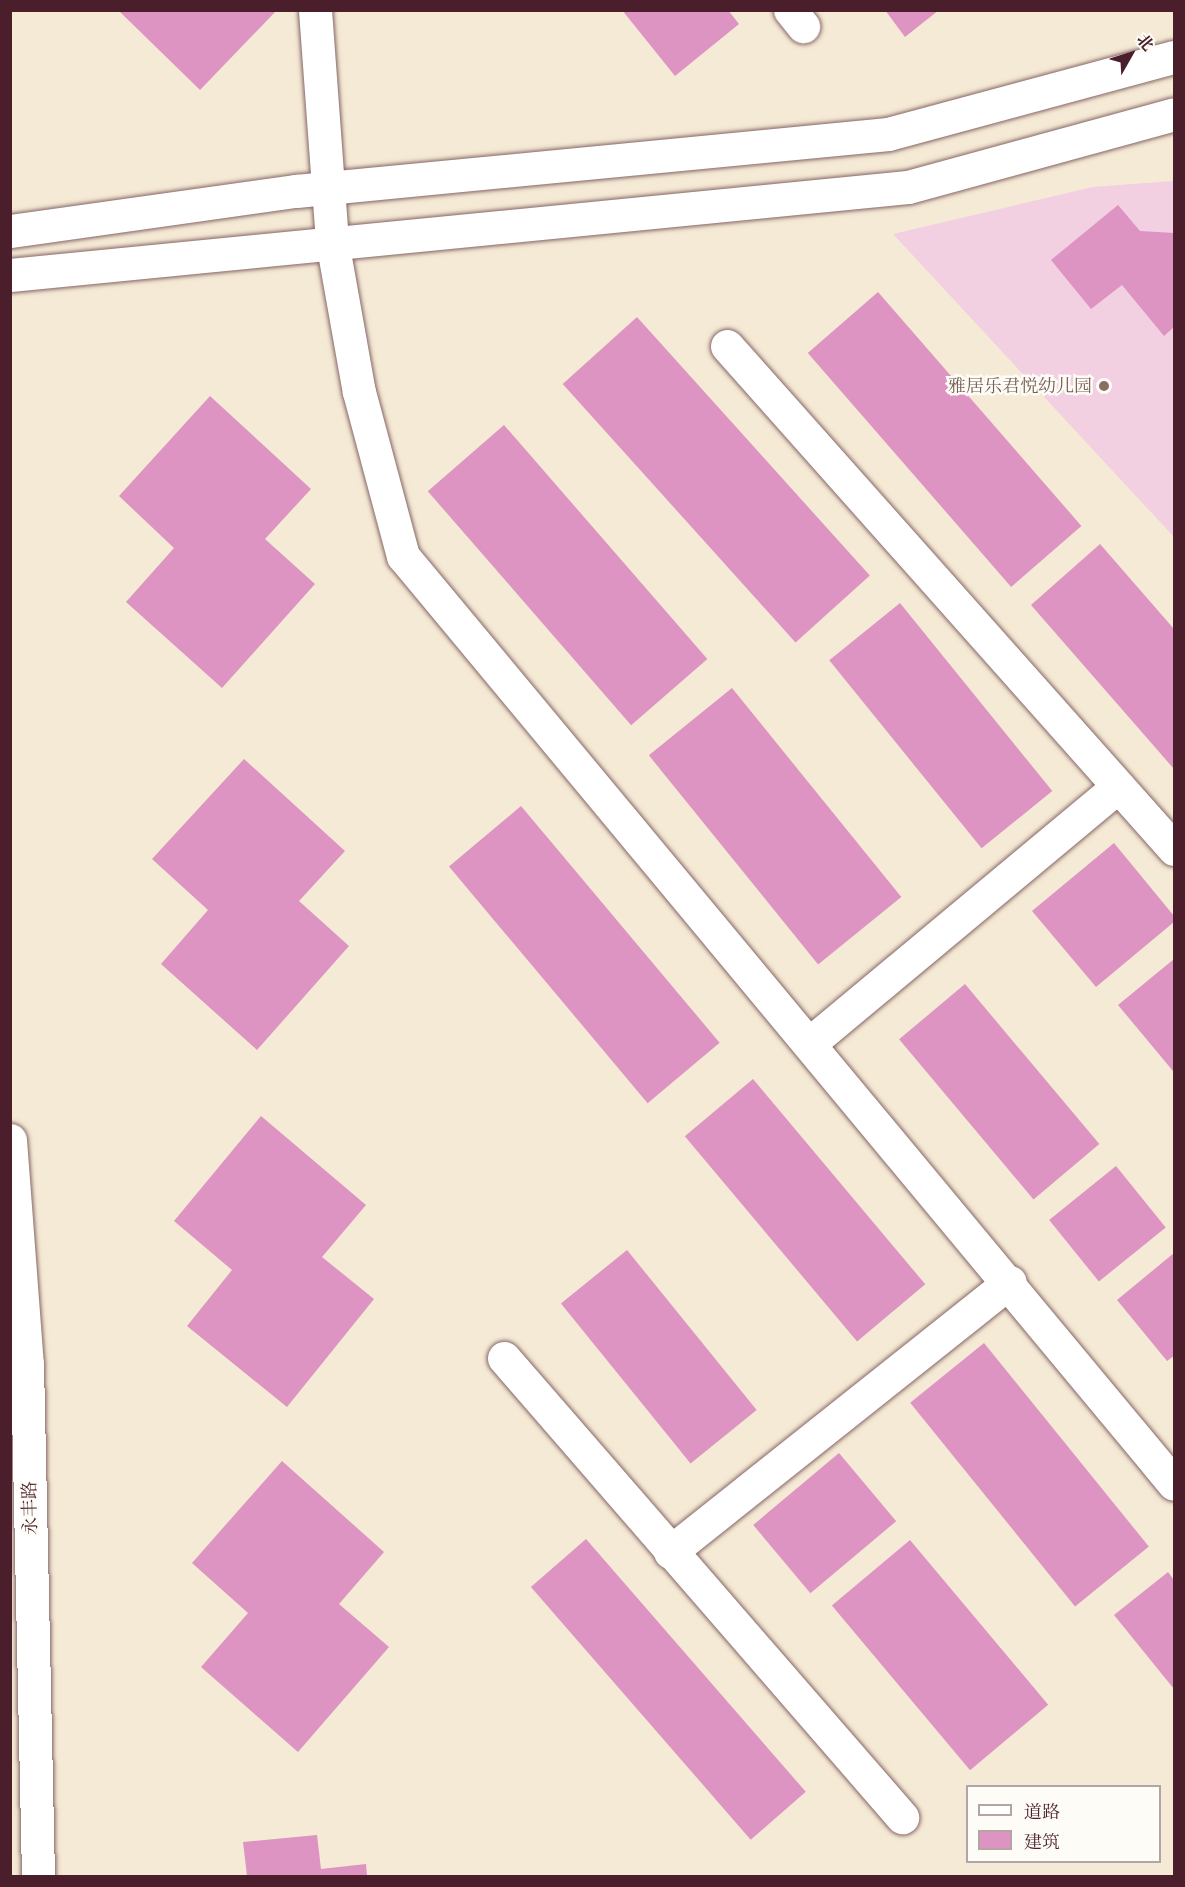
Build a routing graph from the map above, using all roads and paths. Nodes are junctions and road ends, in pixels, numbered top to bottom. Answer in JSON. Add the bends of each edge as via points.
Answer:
{"nodes":[{"id":1,"x":315,"y":10,"type":"edge"},
{"id":2,"x":1174,"y":57,"type":"edge"},
{"id":3,"x":1174,"y":114,"type":"edge"},
{"id":4,"x":327,"y":188,"type":"junction"},
{"id":5,"x":10,"y":231,"type":"edge"},
{"id":6,"x":332,"y":241,"type":"junction"},
{"id":7,"x":10,"y":275,"type":"edge"},
{"id":8,"x":727,"y":346,"type":"dead end"},
{"id":9,"x":1118,"y":786,"type":"junction"},
{"id":10,"x":1174,"y":849,"type":"edge"},
{"id":11,"x":810,"y":1043,"type":"junction"},
{"id":12,"x":10,"y":1140,"type":"edge"},
{"id":13,"x":1010,"y":1282,"type":"junction"},
{"id":14,"x":504,"y":1358,"type":"dead end"},
{"id":15,"x":1174,"y":1484,"type":"edge"},
{"id":16,"x":670,"y":1552,"type":"junction"},
{"id":17,"x":902,"y":1817,"type":"dead end"},
{"id":18,"x":38,"y":1876,"type":"edge"}],
"edges":[{"from":1,"to":4,"type":"street"},
{"from":2,"to":4,"type":"street","via":[[888,134]]},
{"from":3,"to":6,"type":"street","via":[[908,187]]},
{"from":4,"to":5,"type":"street"},
{"from":4,"to":6,"type":"street"},
{"from":6,"to":7,"type":"street"},
{"from":6,"to":11,"type":"street","via":[[359,392],[403,556]]},
{"from":8,"to":9,"type":"street"},
{"from":9,"to":10,"type":"street"},
{"from":9,"to":11,"type":"street"},
{"from":11,"to":13,"type":"street"},
{"from":12,"to":18,"type":"street","name":"永丰路","via":[[27,1364]]},
{"from":13,"to":15,"type":"street"},
{"from":13,"to":16,"type":"street"},
{"from":14,"to":16,"type":"street"},
{"from":16,"to":17,"type":"street"}]}
